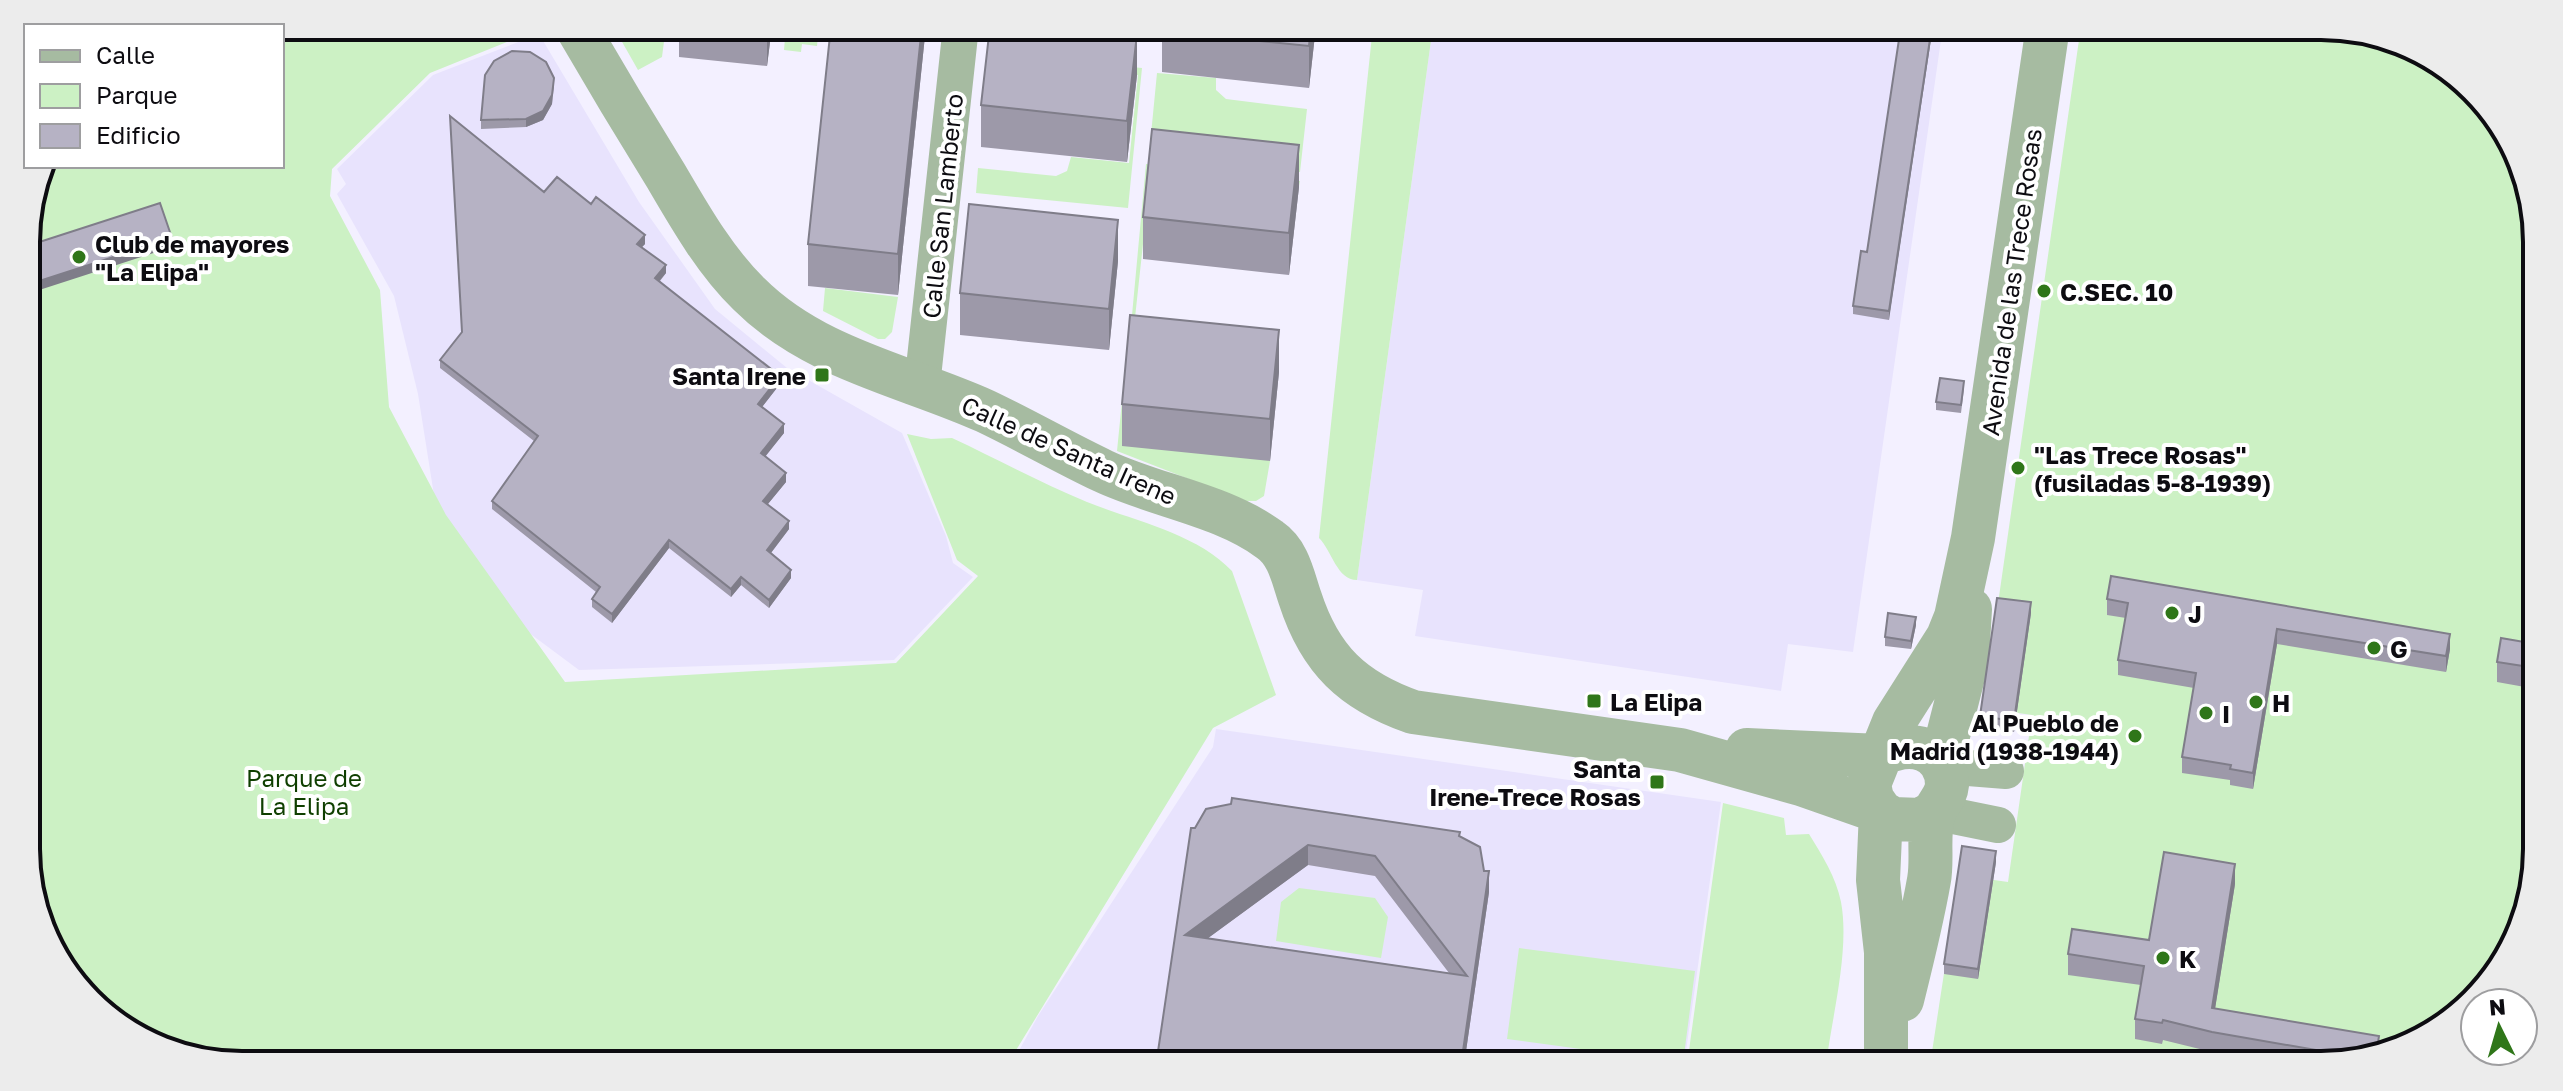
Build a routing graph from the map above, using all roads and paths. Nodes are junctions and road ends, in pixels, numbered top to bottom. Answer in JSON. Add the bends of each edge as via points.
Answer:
{"nodes":[{"id":1,"x":584,"y":40,"type":"edge"},
{"id":2,"x":959,"y":40,"type":"edge"},
{"id":3,"x":2046,"y":40,"type":"edge"},
{"id":4,"x":922,"y":386,"type":"junction"},
{"id":5,"x":1973,"y":538,"type":"junction"},
{"id":6,"x":1680,"y":750,"type":"junction"},
{"id":7,"x":1887,"y":752,"type":"junction"},
{"id":8,"x":1942,"y":765,"type":"junction"},
{"id":9,"x":2006,"y":771,"type":"dead end"},
{"id":10,"x":1881,"y":812,"type":"junction"},
{"id":11,"x":1934,"y":812,"type":"junction"},
{"id":12,"x":1998,"y":825,"type":"dead end"},
{"id":13,"x":1886,"y":1051,"type":"edge"},
{"id":14,"x":1889,"y":1051,"type":"edge"}],
"edges":[{"from":1,"to":4,"type":"street","name":"Calle de Santa Irene","via":[[677,195],[749,295],[829,350]]},
{"from":2,"to":4,"type":"street","name":"Calle San Lamberto"},
{"from":3,"to":5,"type":"street","name":"Avenida de las Trece Rosas"},
{"from":4,"to":6,"type":"street","name":"Calle de Santa Irene","via":[[987,412],[1105,472],[1248,526],[1273,542],[1290,566],[1322,647],[1352,683],[1378,700],[1413,712]]},
{"from":5,"to":7,"type":"street","name":"Avenida de las Trece Rosas","via":[[1948,637],[1894,722]]},
{"from":5,"to":8,"type":"street","name":"Avenida de las Trece Rosas","via":[[1967,661]]},
{"from":6,"to":7,"type":"street","name":"Calle de Santa Irene"},
{"from":6,"to":10,"type":"street","name":"Calle de Santa Irene"},
{"from":7,"to":8,"type":"street","name":"Calle de Santa Irene","via":[[1920,747]]},
{"from":7,"to":10,"type":"street","name":"Avenida de las Trece Rosas","via":[[1872,768],[1869,784]]},
{"from":8,"to":9,"type":"street"},
{"from":8,"to":11,"type":"street","name":"Avenida de las Trece Rosas","via":[[1947,785]]},
{"from":10,"to":11,"type":"street","name":"Calle de Santa Irene","via":[[1907,822]]},
{"from":10,"to":13,"type":"street","name":"Avenida de las Trece Rosas","via":[[1878,880],[1886,952]]},
{"from":11,"to":12,"type":"street","name":"Calle de Santa Irene"},
{"from":11,"to":14,"type":"street","name":"Avenida de las Trece Rosas","via":[[1930,878]]}]}
